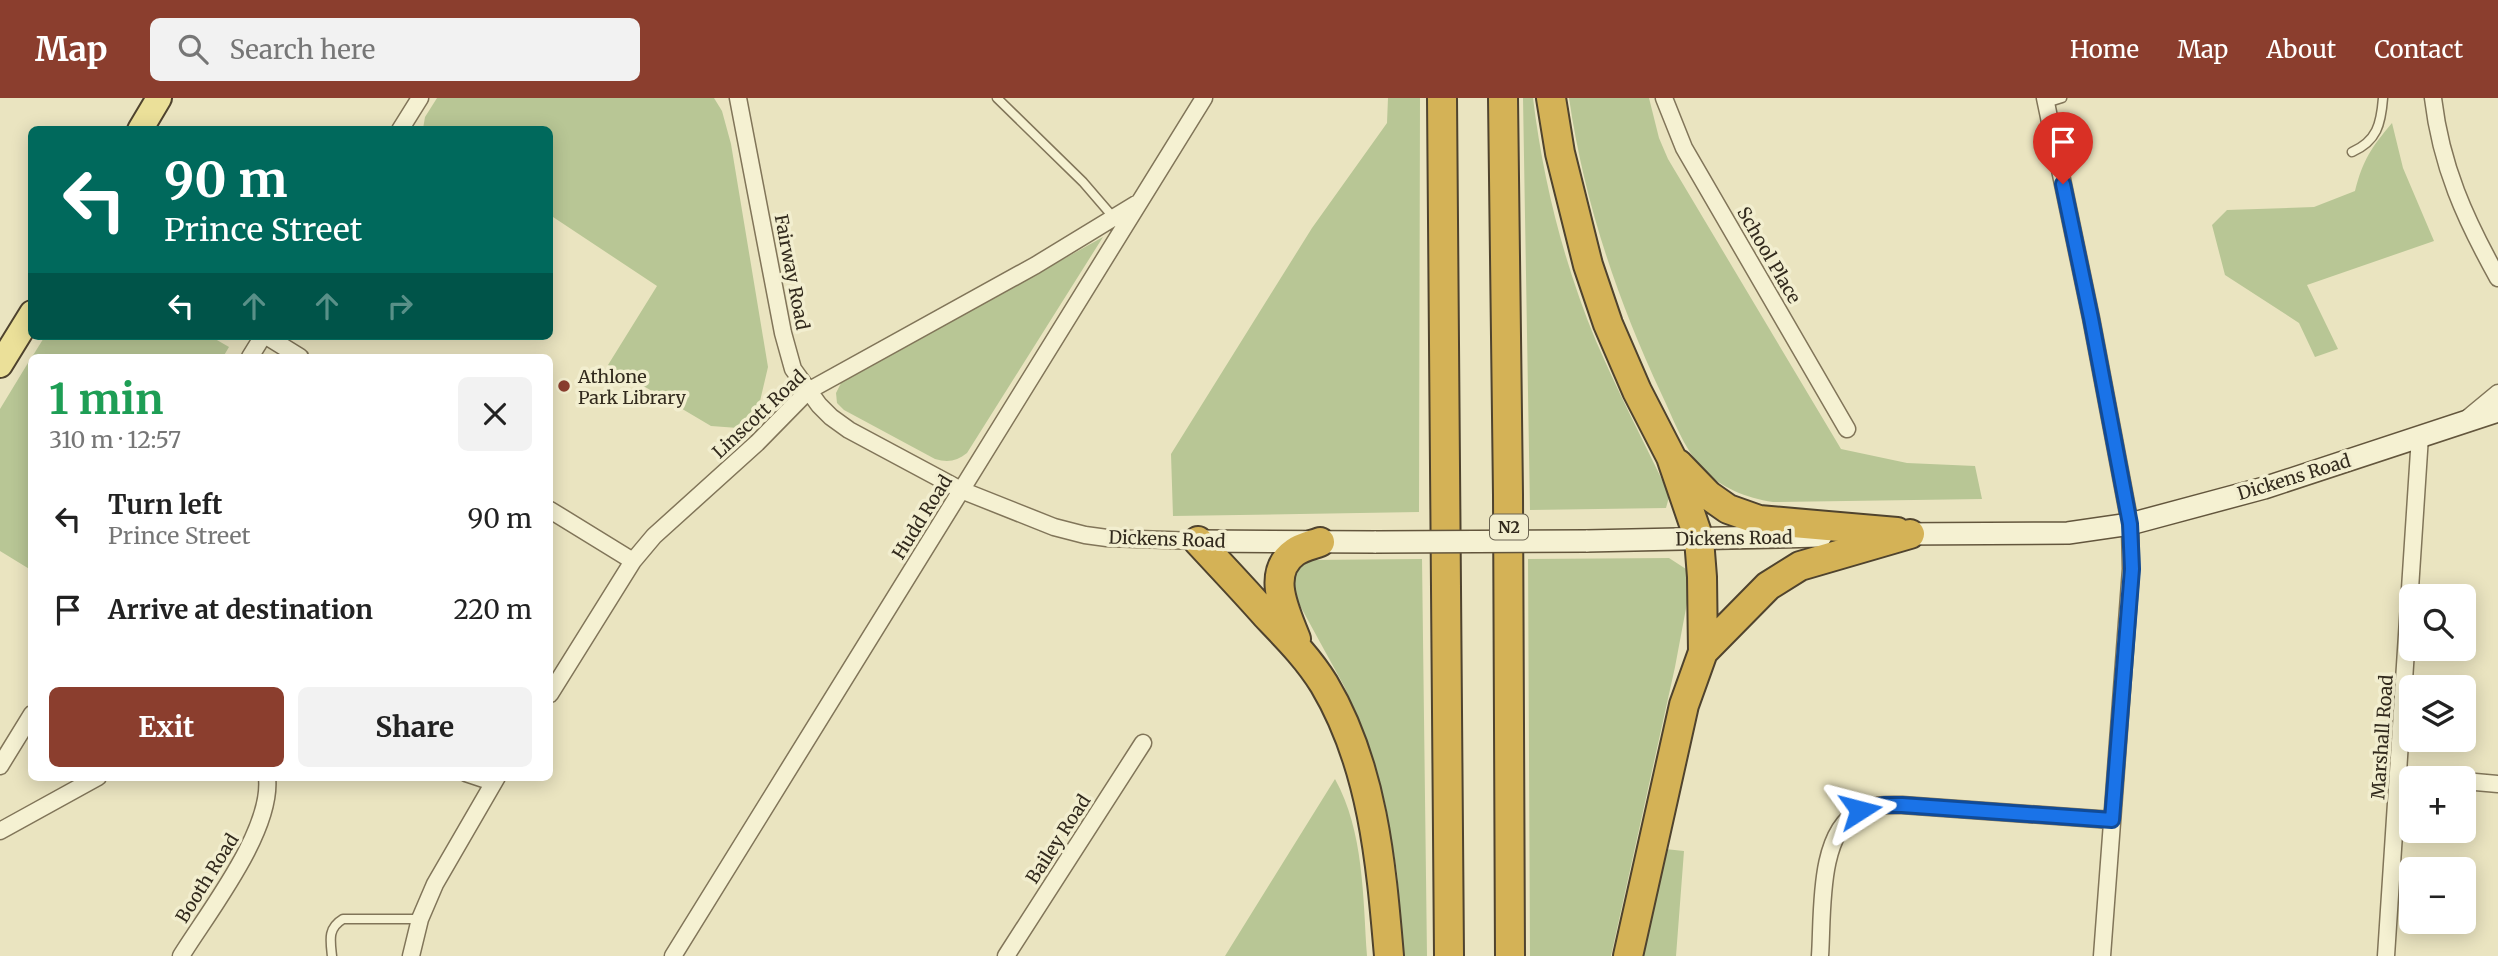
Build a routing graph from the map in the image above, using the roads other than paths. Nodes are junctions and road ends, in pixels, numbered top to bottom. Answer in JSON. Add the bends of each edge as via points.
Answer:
{"nodes":[{"id":1,"x":159,"y":98,"type":"edge"},
{"id":2,"x":420,"y":98,"type":"edge"},
{"id":3,"x":738,"y":98,"type":"edge"},
{"id":4,"x":997,"y":98,"type":"edge"},
{"id":5,"x":1204,"y":98,"type":"edge"},
{"id":6,"x":1443,"y":98,"type":"edge"},
{"id":7,"x":1503,"y":98,"type":"edge"},
{"id":8,"x":1551,"y":98,"type":"edge"},
{"id":9,"x":1664,"y":98,"type":"edge"},
{"id":10,"x":2383,"y":98,"type":"edge"},
{"id":11,"x":2433,"y":98,"type":"edge"},
{"id":12,"x":2051,"y":100,"type":"edge"},
{"id":13,"x":142,"y":126,"type":"edge"},
{"id":14,"x":402,"y":126,"type":"edge"},
{"id":15,"x":2352,"y":152,"type":"dead end"},
{"id":16,"x":1140,"y":202,"type":"junction"},
{"id":17,"x":1114,"y":218,"type":"junction"},
{"id":18,"x":2498,"y":278,"type":"edge"},
{"id":19,"x":28,"y":320,"type":"edge"},
{"id":20,"x":271,"y":340,"type":"edge"},
{"id":21,"x":295,"y":354,"type":"edge"},
{"id":22,"x":0,"y":365,"type":"edge"},
{"id":23,"x":808,"y":391,"type":"junction"},
{"id":24,"x":2498,"y":393,"type":"edge"},
{"id":25,"x":2498,"y":411,"type":"edge"},
{"id":26,"x":2462,"y":423,"type":"junction"},
{"id":27,"x":1847,"y":429,"type":"dead end"},
{"id":28,"x":2420,"y":436,"type":"junction"},
{"id":29,"x":1671,"y":457,"type":"junction"},
{"id":30,"x":961,"y":491,"type":"junction"},
{"id":31,"x":553,"y":512,"type":"edge"},
{"id":32,"x":2130,"y":524,"type":"junction"},
{"id":33,"x":1910,"y":534,"type":"junction"},
{"id":34,"x":1699,"y":539,"type":"junction"},
{"id":35,"x":1198,"y":541,"type":"junction"},
{"id":36,"x":1320,"y":542,"type":"junction"},
{"id":37,"x":634,"y":561,"type":"junction"},
{"id":38,"x":1300,"y":652,"type":"junction"},
{"id":39,"x":1703,"y":652,"type":"junction"},
{"id":40,"x":553,"y":689,"type":"edge"},
{"id":41,"x":28,"y":720,"type":"edge"},
{"id":42,"x":1143,"y":743,"type":"dead end"},
{"id":43,"x":0,"y":766,"type":"edge"},
{"id":44,"x":2400,"y":766,"type":"edge"},
{"id":45,"x":2399,"y":776,"type":"edge"},
{"id":46,"x":92,"y":781,"type":"edge"},
{"id":47,"x":267,"y":781,"type":"edge"},
{"id":48,"x":495,"y":782,"type":"edge"},
{"id":49,"x":2476,"y":782,"type":"edge"},
{"id":50,"x":2498,"y":784,"type":"edge"},
{"id":51,"x":2112,"y":820,"type":"junction"},
{"id":52,"x":0,"y":831,"type":"edge"},
{"id":53,"x":420,"y":919,"type":"junction"},
{"id":54,"x":181,"y":956,"type":"edge"},
{"id":55,"x":332,"y":956,"type":"edge"},
{"id":56,"x":411,"y":956,"type":"edge"},
{"id":57,"x":673,"y":956,"type":"edge"},
{"id":58,"x":1006,"y":956,"type":"edge"},
{"id":59,"x":1389,"y":956,"type":"edge"},
{"id":60,"x":1449,"y":956,"type":"edge"},
{"id":61,"x":1510,"y":956,"type":"edge"},
{"id":62,"x":1628,"y":956,"type":"edge"},
{"id":63,"x":1820,"y":956,"type":"edge"},
{"id":64,"x":2102,"y":956,"type":"edge"},
{"id":65,"x":2386,"y":956,"type":"edge"}],
"edges":[{"from":1,"to":13,"type":"main road"},
{"from":2,"to":14,"type":"street"},
{"from":3,"to":23,"type":"street","name":"Fairway Road","via":[[783,333],[793,369]]},
{"from":4,"to":17,"type":"lane"},
{"from":5,"to":16,"type":"street","name":"Hudd Road"},
{"from":6,"to":60,"type":"highway"},
{"from":7,"to":61,"type":"highway","number":"N2"},
{"from":8,"to":29,"type":"highway","via":[[1588,265],[1608,324]]},
{"from":9,"to":27,"type":"street","name":"School Place","via":[[1684,148]]},
{"from":10,"to":15,"type":"lane","via":[[2377,132]]},
{"from":11,"to":18,"type":"street","via":[[2450,179],[2469,228]]},
{"from":12,"to":32,"type":"street"},
{"from":16,"to":17,"type":"street","name":"Linscott Road"},
{"from":16,"to":30,"type":"street","name":"Hudd Road"},
{"from":17,"to":23,"type":"street","name":"Linscott Road"},
{"from":19,"to":22,"type":"main road"},
{"from":20,"to":21,"type":"street"},
{"from":23,"to":30,"type":"street","name":"Fairway Road","via":[[849,430]]},
{"from":23,"to":37,"type":"street","name":"Linscott Road","via":[[654,536]]},
{"from":24,"to":26,"type":"street"},
{"from":25,"to":26,"type":"street","name":"Dickens Road"},
{"from":26,"to":28,"type":"street","name":"Dickens Road"},
{"from":28,"to":32,"type":"street","name":"Dickens Road","via":[[2264,488]]},
{"from":28,"to":44,"type":"street","name":"Marshall Road"},
{"from":29,"to":33,"type":"highway","via":[[1708,495],[1728,509],[1759,520]]},
{"from":29,"to":34,"type":"highway"},
{"from":30,"to":35,"type":"street","name":"Dickens Road","via":[[1085,535]]},
{"from":30,"to":57,"type":"street","name":"Hudd Road"},
{"from":31,"to":37,"type":"street"},
{"from":32,"to":33,"type":"street","name":"Dickens Road","via":[[2068,533]]},
{"from":32,"to":51,"type":"street","via":[[2132,569]]},
{"from":33,"to":34,"type":"street","name":"Dickens Road"},
{"from":33,"to":39,"type":"highway","via":[[1800,566],[1768,586]]},
{"from":34,"to":36,"type":"street","name":"Dickens Road","bridge":true},
{"from":34,"to":39,"type":"highway"},
{"from":35,"to":36,"type":"street","name":"Dickens Road"},
{"from":35,"to":38,"type":"highway"},
{"from":36,"to":38,"type":"highway","via":[[1296,551],[1281,568],[1279,587]]},
{"from":37,"to":40,"type":"street","name":"Linscott Road"},
{"from":38,"to":59,"type":"highway","via":[[1324,684],[1343,722],[1365,783],[1378,845]]},
{"from":39,"to":62,"type":"highway","via":[[1684,705]]},
{"from":41,"to":43,"type":"street"},
{"from":42,"to":58,"type":"street","name":"Bailey Road"},
{"from":45,"to":65,"type":"street","name":"Marshall Road"},
{"from":46,"to":52,"type":"street"},
{"from":47,"to":54,"type":"street","name":"Booth Road","via":[[265,808],[254,839]]},
{"from":48,"to":53,"type":"street","via":[[435,884]]},
{"from":49,"to":50,"type":"street"},
{"from":51,"to":63,"type":"street","via":[[1884,805],[1860,810],[1833,839],[1826,864]]},
{"from":51,"to":64,"type":"street"},
{"from":53,"to":55,"type":"lane","via":[[343,919],[330,933]]},
{"from":53,"to":56,"type":"street"}]}
